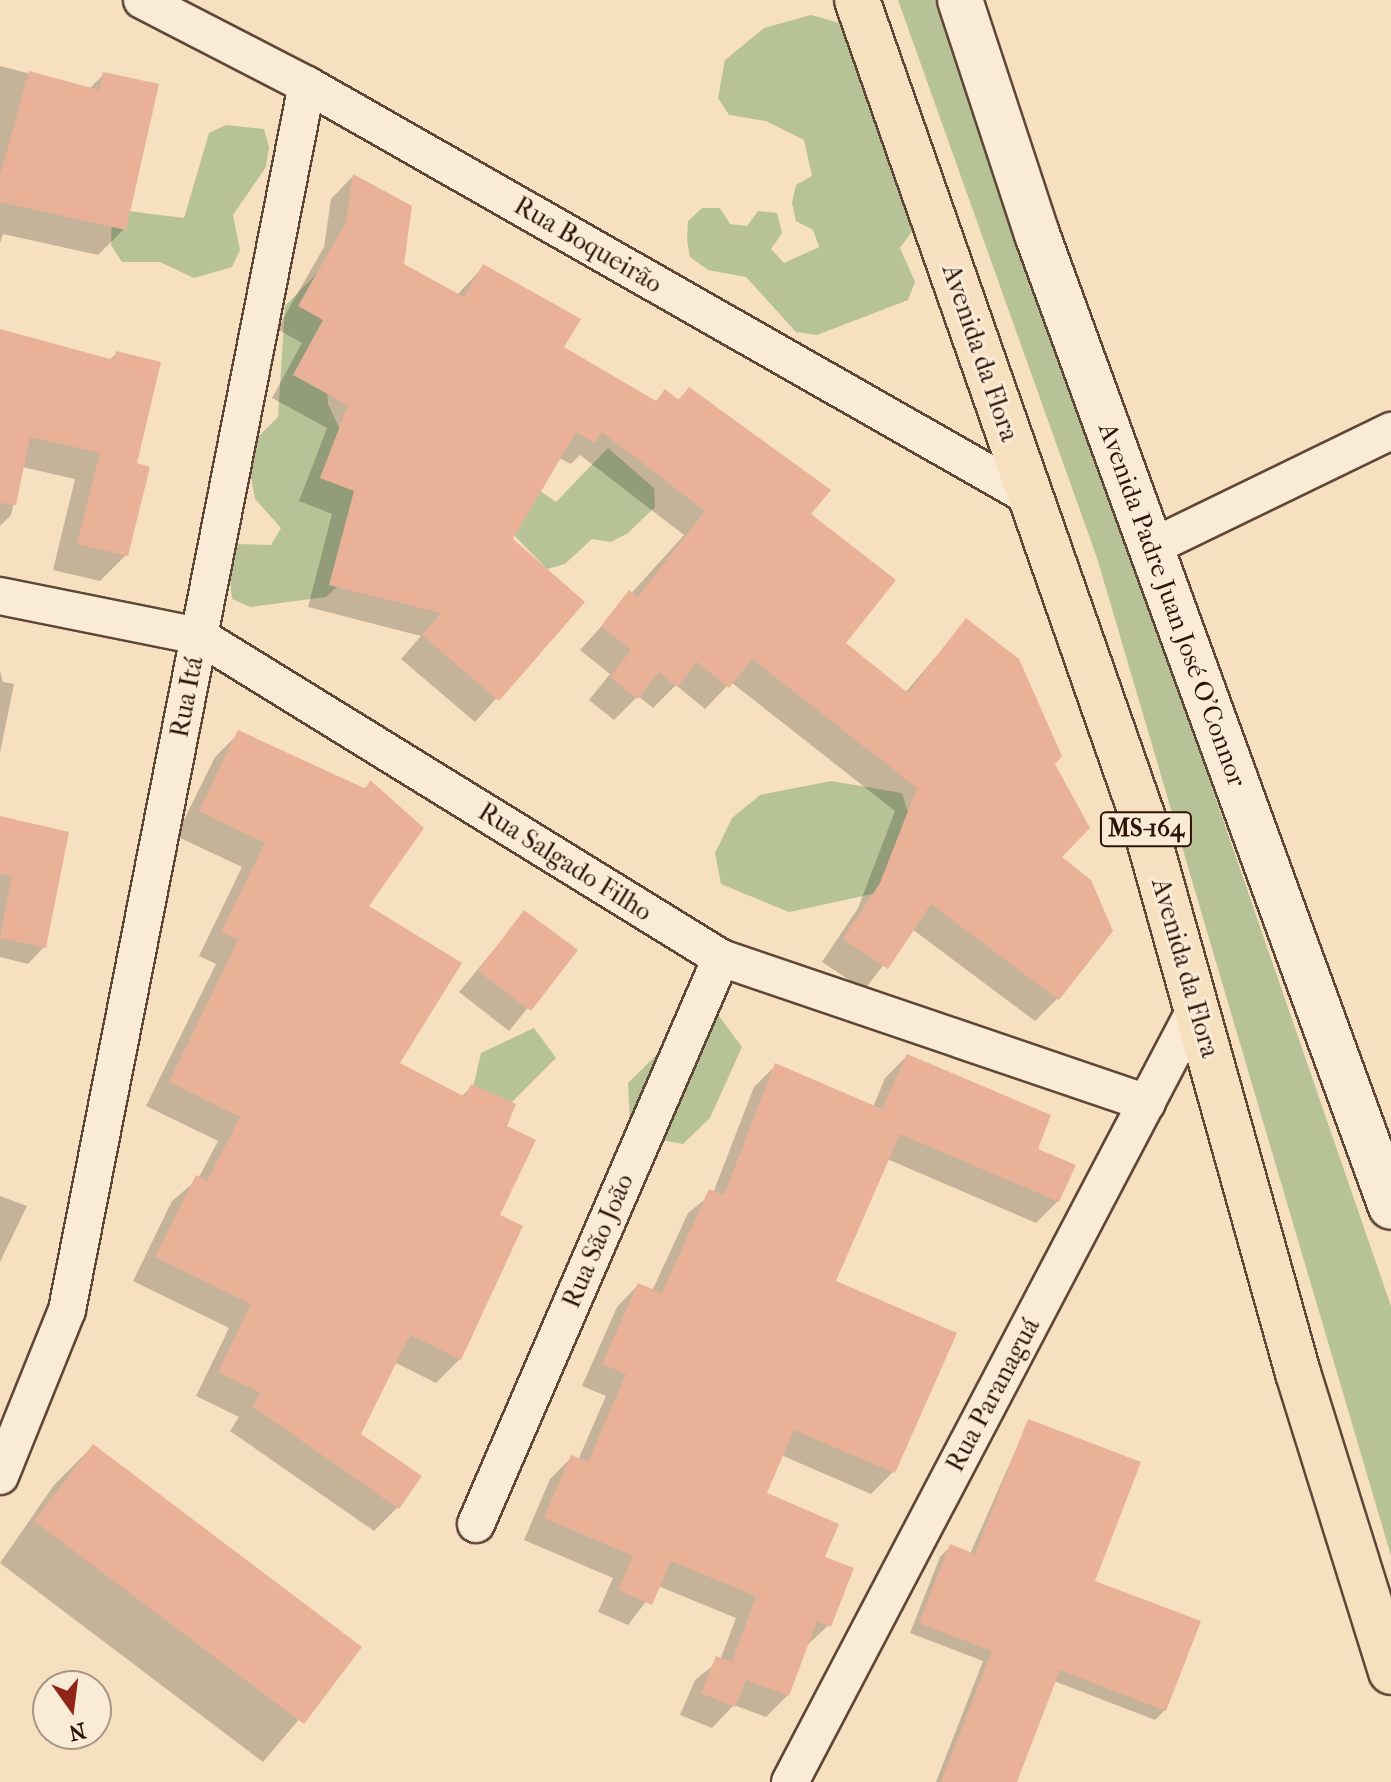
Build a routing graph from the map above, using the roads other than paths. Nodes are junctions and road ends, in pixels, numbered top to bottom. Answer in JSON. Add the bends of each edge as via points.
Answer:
{"nodes":[{"id":1,"x":142,"y":0,"type":"edge"},
{"id":2,"x":857,"y":0,"type":"edge"},
{"id":3,"x":960,"y":0,"type":"edge"},
{"id":4,"x":307,"y":85,"type":"junction"},
{"id":5,"x":1391,"y":431,"type":"edge"},
{"id":6,"x":1030,"y":497,"type":"junction"},
{"id":7,"x":1152,"y":547,"type":"junction"},
{"id":8,"x":0,"y":596,"type":"edge"},
{"id":9,"x":199,"y":636,"type":"junction"},
{"id":10,"x":721,"y":958,"type":"junction"},
{"id":11,"x":1196,"y":1008,"type":"junction"},
{"id":12,"x":1147,"y":1103,"type":"junction"},
{"id":13,"x":1391,"y":1207,"type":"edge"},
{"id":14,"x":1,"y":1471,"type":"edge"},
{"id":15,"x":476,"y":1524,"type":"dead end"},
{"id":16,"x":1391,"y":1672,"type":"edge"},
{"id":17,"x":790,"y":1782,"type":"edge"}],
"edges":[{"from":1,"to":4,"type":"street","name":"Rua Boqueirão"},
{"from":2,"to":6,"type":"main road","name":"Avenida da Flora","number":"MS-164"},
{"from":3,"to":7,"type":"street","name":"Avenida Padre Juan José O'Connor"},
{"from":4,"to":6,"type":"street","name":"Rua Boqueirão"},
{"from":4,"to":9,"type":"street","name":"Rua Itá"},
{"from":5,"to":7,"type":"street"},
{"from":6,"to":11,"type":"main road","name":"Avenida da Flora","number":"MS-164","via":[[1143,818]]},
{"from":7,"to":13,"type":"street","name":"Avenida Padre Juan José O'Connor"},
{"from":8,"to":9,"type":"street","name":"Rua Salgado Filho"},
{"from":9,"to":10,"type":"street","name":"Rua Salgado Filho"},
{"from":9,"to":14,"type":"street","name":"Rua Itá","via":[[67,1310]]},
{"from":10,"to":12,"type":"street","name":"Rua Salgado Filho"},
{"from":10,"to":15,"type":"street","name":"Rua São João"},
{"from":11,"to":12,"type":"street","name":"Rua Paranaguá"},
{"from":11,"to":16,"type":"main road","name":"Avenida da Flora","number":"MS-164"},
{"from":12,"to":17,"type":"street","name":"Rua Paranaguá"}]}
